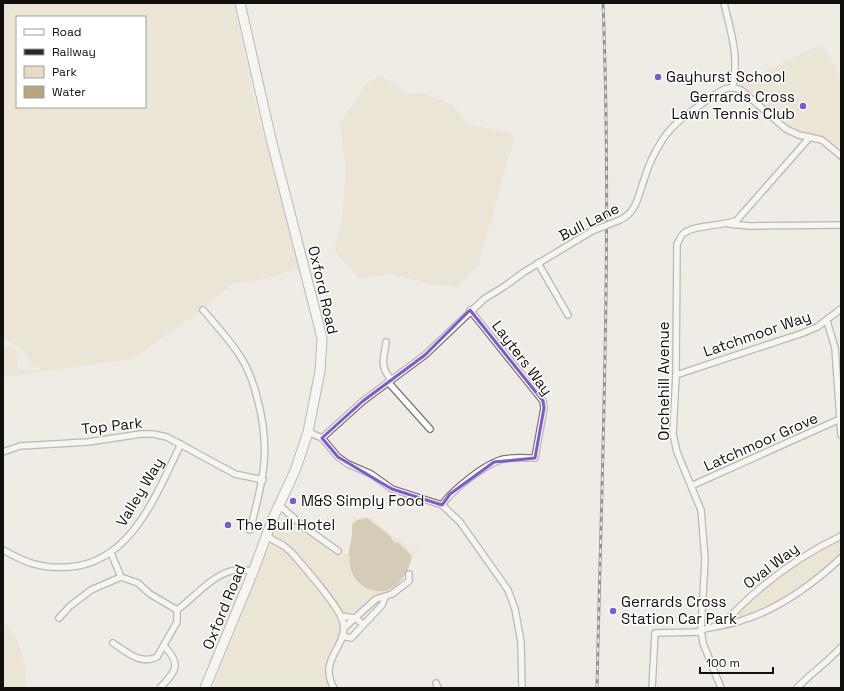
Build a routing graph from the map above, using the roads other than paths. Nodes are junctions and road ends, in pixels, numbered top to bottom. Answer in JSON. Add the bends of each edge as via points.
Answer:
{"nodes":[{"id":1,"x":240,"y":3,"type":"edge"},
{"id":2,"x":724,"y":3,"type":"edge"},
{"id":3,"x":733,"y":86,"type":"junction"},
{"id":4,"x":810,"y":137,"type":"junction"},
{"id":5,"x":841,"y":156,"type":"edge"},
{"id":6,"x":743,"y":216,"type":"junction"},
{"id":7,"x":728,"y":224,"type":"junction"},
{"id":8,"x":841,"y":225,"type":"edge"},
{"id":9,"x":750,"y":226,"type":"junction"},
{"id":10,"x":538,"y":263,"type":"junction"},
{"id":11,"x":841,"y":309,"type":"edge"},
{"id":12,"x":203,"y":310,"type":"dead end"},
{"id":13,"x":470,"y":310,"type":"junction"},
{"id":14,"x":568,"y":315,"type":"dead end"},
{"id":15,"x":827,"y":321,"type":"junction"},
{"id":16,"x":386,"y":342,"type":"dead end"},
{"id":17,"x":676,"y":375,"type":"junction"},
{"id":18,"x":389,"y":381,"type":"junction"},
{"id":19,"x":840,"y":419,"type":"edge"},
{"id":20,"x":430,"y":429,"type":"dead end"},
{"id":21,"x":308,"y":432,"type":"junction"},
{"id":22,"x":841,"y":435,"type":"edge"},
{"id":23,"x":322,"y":438,"type":"junction"},
{"id":24,"x":181,"y":444,"type":"junction"},
{"id":25,"x":3,"y":452,"type":"edge"},
{"id":26,"x":263,"y":480,"type":"junction"},
{"id":27,"x":691,"y":486,"type":"junction"},
{"id":28,"x":279,"y":505,"type":"junction"},
{"id":29,"x":442,"y":505,"type":"junction"},
{"id":30,"x":250,"y":530,"type":"dead end"},
{"id":31,"x":266,"y":536,"type":"junction"},
{"id":32,"x":841,"y":536,"type":"edge"},
{"id":33,"x":3,"y":550,"type":"edge"},
{"id":34,"x":338,"y":551,"type":"dead end"},
{"id":35,"x":111,"y":553,"type":"junction"},
{"id":36,"x":841,"y":558,"type":"edge"},
{"id":37,"x":253,"y":572,"type":"junction"},
{"id":38,"x":409,"y":574,"type":"dead end"},
{"id":39,"x":121,"y":577,"type":"junction"},
{"id":40,"x":385,"y":597,"type":"junction"},
{"id":41,"x":366,"y":609,"type":"junction"},
{"id":42,"x":177,"y":610,"type":"junction"},
{"id":43,"x":372,"y":615,"type":"junction"},
{"id":44,"x":341,"y":616,"type":"junction"},
{"id":45,"x":59,"y":618,"type":"dead end"},
{"id":46,"x":355,"y":618,"type":"junction"},
{"id":47,"x":363,"y":624,"type":"junction"},
{"id":48,"x":722,"y":624,"type":"junction"},
{"id":49,"x":344,"y":628,"type":"junction"},
{"id":50,"x":701,"y":631,"type":"junction"},
{"id":51,"x":342,"y":636,"type":"junction"},
{"id":52,"x":113,"y":643,"type":"dead end"},
{"id":53,"x":164,"y":646,"type":"junction"},
{"id":54,"x":841,"y":648,"type":"edge"},
{"id":55,"x":160,"y":688,"type":"edge"},
{"id":56,"x":205,"y":688,"type":"edge"},
{"id":57,"x":334,"y":688,"type":"edge"},
{"id":58,"x":522,"y":688,"type":"edge"},
{"id":59,"x":652,"y":688,"type":"edge"},
{"id":60,"x":721,"y":688,"type":"edge"},
{"id":61,"x":797,"y":688,"type":"edge"}],
"edges":[{"from":1,"to":21,"type":"main road","name":"Oxford Road","via":[[271,139],[322,339],[320,371]]},
{"from":2,"to":3,"type":"street","via":[[735,45]]},
{"from":3,"to":4,"type":"street","via":[[786,129]]},
{"from":3,"to":10,"type":"street","name":"Bull Lane","bridge":true,"via":[[725,88],[690,112],[664,137],[633,210],[620,220],[592,231]]},
{"from":4,"to":5,"type":"street","via":[[822,140]]},
{"from":4,"to":6,"type":"street","name":"Orchehill Avenue"},
{"from":6,"to":7,"type":"street","name":"Orchehill Avenue"},
{"from":6,"to":9,"type":"street"},
{"from":7,"to":9,"type":"street"},
{"from":7,"to":17,"type":"street","name":"Orchehill Avenue","via":[[684,233],[677,244]]},
{"from":8,"to":9,"type":"street"},
{"from":10,"to":13,"type":"street","name":"Bull Lane"},
{"from":10,"to":14,"type":"street"},
{"from":11,"to":15,"type":"street","name":"Latchmoor Way"},
{"from":12,"to":26,"type":"street","via":[[239,353],[255,389],[266,444]]},
{"from":13,"to":18,"type":"street","name":"Bull Lane","via":[[425,355]]},
{"from":13,"to":29,"type":"street","name":"Layters Way","via":[[543,400],[544,408],[535,458],[504,459],[494,462],[458,487]]},
{"from":15,"to":17,"type":"street","name":"Latchmoor Way","via":[[803,333]]},
{"from":15,"to":19,"type":"street","via":[[835,348]]},
{"from":16,"to":18,"type":"street","via":[[382,362]]},
{"from":17,"to":27,"type":"street","name":"Orchehill Avenue","via":[[673,434],[677,452]]},
{"from":18,"to":20,"type":"street"},
{"from":18,"to":23,"type":"street","name":"Bull Lane"},
{"from":19,"to":22,"type":"street"},
{"from":19,"to":27,"type":"street","name":"Latchmoor Grove"},
{"from":21,"to":23,"type":"street"},
{"from":21,"to":28,"type":"main road","name":"Oxford Road","via":[[295,471]]},
{"from":23,"to":29,"type":"street","via":[[338,457],[371,474],[392,489]]},
{"from":24,"to":25,"type":"street","name":"Top Park","via":[[167,437],[141,434],[88,442],[20,446]]},
{"from":24,"to":26,"type":"street","name":"Top Park","via":[[234,474]]},
{"from":24,"to":35,"type":"street","name":"Valley Way","via":[[141,519]]},
{"from":26,"to":30,"type":"street"},
{"from":27,"to":50,"type":"street","name":"Orchehill Avenue","via":[[701,510],[705,559]]},
{"from":28,"to":31,"type":"main road","name":"Oxford Road"},
{"from":28,"to":34,"type":"street"},
{"from":29,"to":58,"type":"street","via":[[460,522],[508,590],[515,609],[521,642]]},
{"from":31,"to":37,"type":"main road","name":"Oxford Road"},
{"from":31,"to":44,"type":"street","via":[[292,553]]},
{"from":32,"to":48,"type":"street","name":"Oval Way","via":[[778,572]]},
{"from":33,"to":35,"type":"street","name":"Valley Way","via":[[23,562],[60,568],[88,564]]},
{"from":35,"to":39,"type":"street"},
{"from":36,"to":48,"type":"street","name":"Oval Way","via":[[814,582],[787,599],[743,620]]},
{"from":37,"to":42,"type":"street","via":[[240,569],[222,575],[204,586],[196,596]]},
{"from":37,"to":56,"type":"main road","name":"Oxford Road"},
{"from":38,"to":40,"type":"street","via":[[408,581]]},
{"from":39,"to":42,"type":"street","via":[[138,583],[150,594]]},
{"from":39,"to":45,"type":"street","via":[[91,590]]},
{"from":40,"to":41,"type":"street","via":[[376,599]]},
{"from":40,"to":43,"type":"street","via":[[382,605]]},
{"from":41,"to":43,"type":"street"},
{"from":41,"to":46,"type":"street"},
{"from":42,"to":53,"type":"street","via":[[177,622]]},
{"from":43,"to":47,"type":"street"},
{"from":44,"to":46,"type":"street"},
{"from":44,"to":49,"type":"street"},
{"from":46,"to":47,"type":"street"},
{"from":46,"to":49,"type":"street"},
{"from":47,"to":51,"type":"street","via":[[351,638]]},
{"from":48,"to":50,"type":"street","name":"Oval Way"},
{"from":49,"to":51,"type":"street"},
{"from":50,"to":59,"type":"street","name":"Oval Way","via":[[655,633]]},
{"from":50,"to":60,"type":"street","name":"Orchehill Avenue","via":[[703,643]]},
{"from":51,"to":57,"type":"street","via":[[328,668],[329,679]]},
{"from":52,"to":53,"type":"street","via":[[142,660],[157,657]]},
{"from":53,"to":55,"type":"street","via":[[172,654],[175,671]]},
{"from":54,"to":61,"type":"street"}]}
